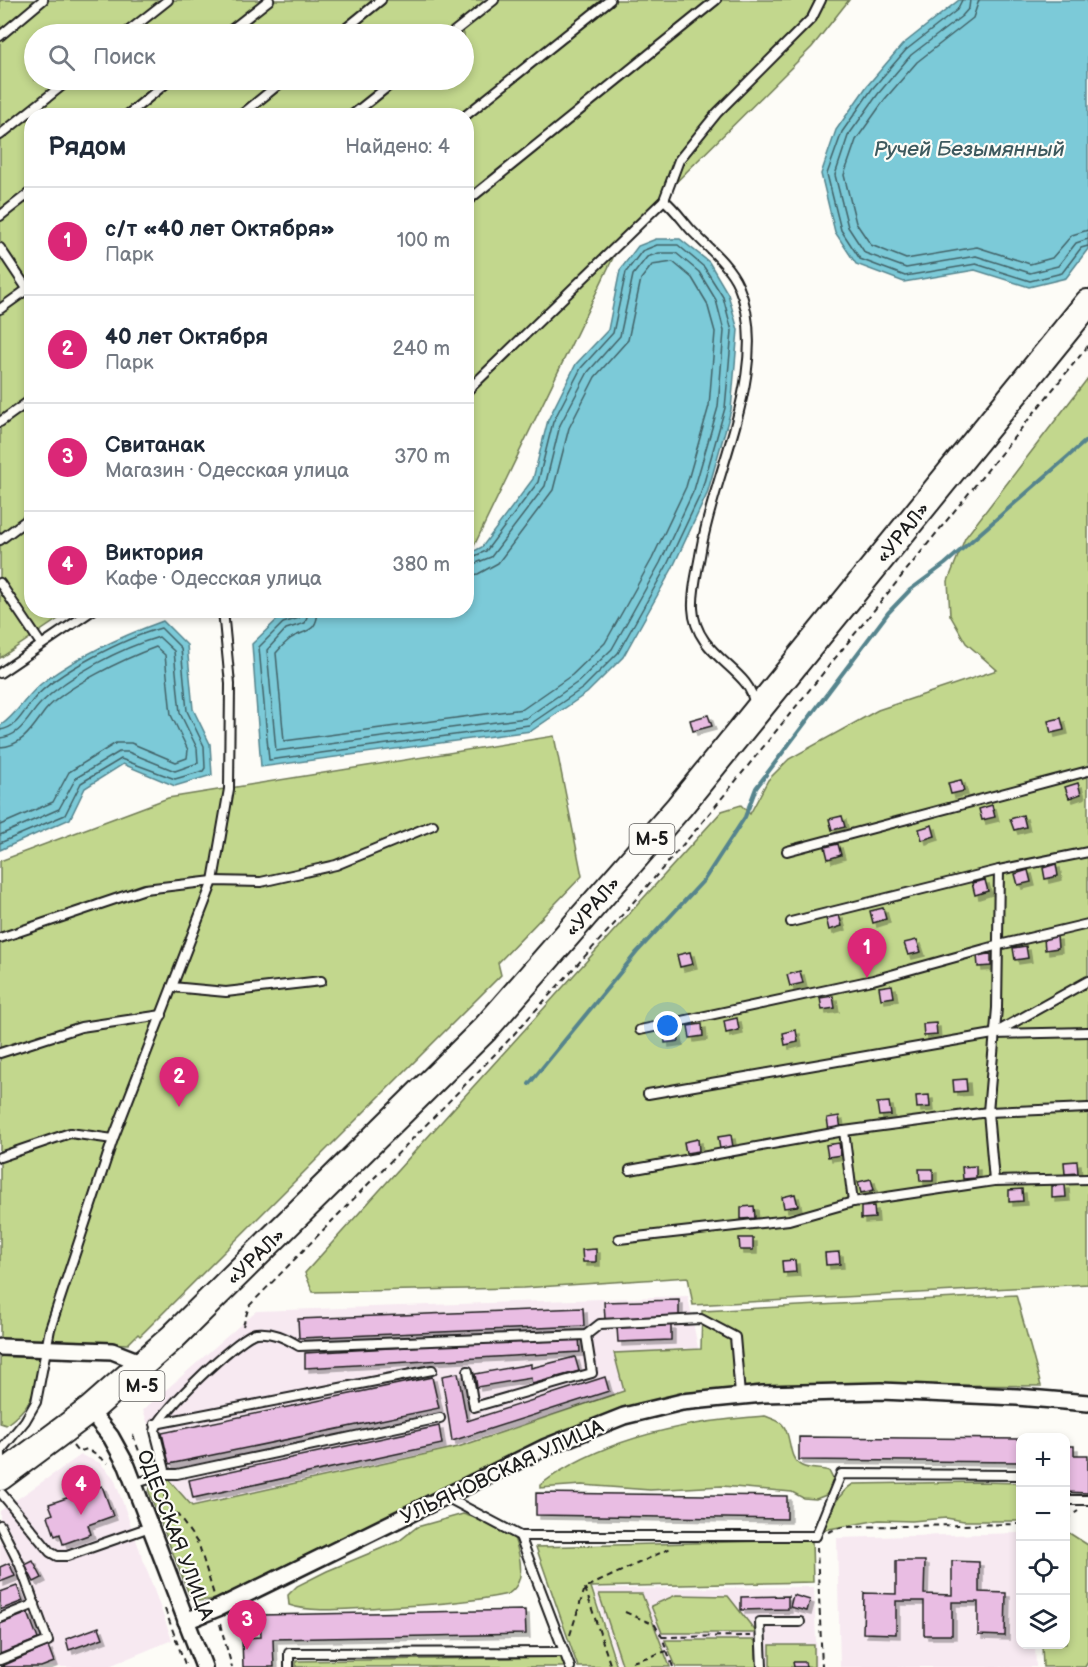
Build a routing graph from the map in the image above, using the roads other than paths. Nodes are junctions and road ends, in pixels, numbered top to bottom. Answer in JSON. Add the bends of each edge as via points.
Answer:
{"nodes":[{"id":1,"x":43,"y":0,"type":"edge"},
{"id":2,"x":168,"y":0,"type":"edge"},
{"id":3,"x":269,"y":0,"type":"edge"},
{"id":4,"x":381,"y":0,"type":"edge"},
{"id":5,"x":494,"y":0,"type":"edge"},
{"id":6,"x":610,"y":0,"type":"edge"},
{"id":7,"x":716,"y":0,"type":"edge"},
{"id":8,"x":821,"y":0,"type":"edge"},
{"id":9,"x":138,"y":24,"type":"edge"},
{"id":10,"x":239,"y":24,"type":"edge"},
{"id":11,"x":351,"y":24,"type":"edge"},
{"id":12,"x":464,"y":24,"type":"edge"},
{"id":13,"x":0,"y":36,"type":"edge"},
{"id":14,"x":56,"y":90,"type":"edge"},
{"id":15,"x":158,"y":90,"type":"edge"},
{"id":16,"x":272,"y":90,"type":"edge"},
{"id":17,"x":384,"y":90,"type":"edge"},
{"id":18,"x":34,"y":108,"type":"edge"},
{"id":19,"x":136,"y":108,"type":"edge"},
{"id":20,"x":250,"y":108,"type":"edge"},
{"id":21,"x":361,"y":108,"type":"edge"},
{"id":22,"x":474,"y":109,"type":"edge"},
{"id":23,"x":24,"y":116,"type":"edge"},
{"id":24,"x":0,"y":135,"type":"edge"},
{"id":25,"x":474,"y":196,"type":"edge"},
{"id":26,"x":24,"y":197,"type":"edge"},
{"id":27,"x":664,"y":200,"type":"junction"},
{"id":28,"x":0,"y":216,"type":"edge"},
{"id":29,"x":0,"y":248,"type":"edge"},
{"id":30,"x":24,"y":282,"type":"edge"},
{"id":31,"x":24,"y":295,"type":"edge"},
{"id":32,"x":1088,"y":303,"type":"edge"},
{"id":33,"x":0,"y":309,"type":"edge"},
{"id":34,"x":1088,"y":326,"type":"edge"},
{"id":35,"x":474,"y":384,"type":"edge"},
{"id":36,"x":24,"y":405,"type":"edge"},
{"id":37,"x":0,"y":422,"type":"edge"},
{"id":38,"x":24,"y":522,"type":"edge"},
{"id":39,"x":0,"y":540,"type":"edge"},
{"id":40,"x":0,"y":583,"type":"edge"},
{"id":41,"x":81,"y":618,"type":"edge"},
{"id":42,"x":224,"y":618,"type":"edge"},
{"id":43,"x":41,"y":644,"type":"junction"},
{"id":44,"x":0,"y":673,"type":"edge"},
{"id":45,"x":742,"y":680,"type":"junction"},
{"id":46,"x":758,"y":685,"type":"dead end"},
{"id":47,"x":749,"y":721,"type":"junction"},
{"id":48,"x":1088,"y":771,"type":"edge"},
{"id":49,"x":433,"y":825,"type":"dead end"},
{"id":50,"x":787,"y":851,"type":"dead end"},
{"id":51,"x":1088,"y":852,"type":"edge"},
{"id":52,"x":999,"y":870,"type":"junction"},
{"id":53,"x":213,"y":881,"type":"junction"},
{"id":54,"x":791,"y":922,"type":"dead end"},
{"id":55,"x":1088,"y":924,"type":"edge"},
{"id":56,"x":0,"y":938,"type":"edge"},
{"id":57,"x":999,"y":945,"type":"junction"},
{"id":58,"x":321,"y":981,"type":"dead end"},
{"id":59,"x":1088,"y":981,"type":"edge"},
{"id":60,"x":172,"y":987,"type":"junction"},
{"id":61,"x":162,"y":1015,"type":"junction"},
{"id":62,"x":640,"y":1030,"type":"dead end"},
{"id":63,"x":1088,"y":1032,"type":"edge"},
{"id":64,"x":993,"y":1034,"type":"junction"},
{"id":65,"x":0,"y":1053,"type":"edge"},
{"id":66,"x":648,"y":1094,"type":"dead end"},
{"id":67,"x":1088,"y":1108,"type":"edge"},
{"id":68,"x":988,"y":1112,"type":"junction"},
{"id":69,"x":844,"y":1131,"type":"junction"},
{"id":70,"x":113,"y":1139,"type":"junction"},
{"id":71,"x":0,"y":1157,"type":"edge"},
{"id":72,"x":630,"y":1170,"type":"dead end"},
{"id":73,"x":1088,"y":1179,"type":"edge"},
{"id":74,"x":994,"y":1181,"type":"junction"},
{"id":75,"x":852,"y":1202,"type":"junction"},
{"id":76,"x":619,"y":1239,"type":"dead end"},
{"id":77,"x":586,"y":1335,"type":"junction"},
{"id":78,"x":178,"y":1343,"type":"junction"},
{"id":79,"x":0,"y":1347,"type":"edge"},
{"id":80,"x":48,"y":1348,"type":"junction"},
{"id":81,"x":121,"y":1353,"type":"junction"},
{"id":82,"x":153,"y":1356,"type":"junction"},
{"id":83,"x":432,"y":1370,"type":"dead end"},
{"id":84,"x":468,"y":1371,"type":"dead end"},
{"id":85,"x":124,"y":1381,"type":"junction"},
{"id":86,"x":740,"y":1395,"type":"junction"},
{"id":87,"x":1088,"y":1403,"type":"edge"},
{"id":88,"x":94,"y":1416,"type":"junction"},
{"id":89,"x":440,"y":1418,"type":"dead end"},
{"id":90,"x":155,"y":1424,"type":"junction"},
{"id":91,"x":3,"y":1469,"type":"edge"},
{"id":92,"x":166,"y":1474,"type":"junction"},
{"id":93,"x":1016,"y":1475,"type":"edge"},
{"id":94,"x":133,"y":1484,"type":"junction"},
{"id":95,"x":446,"y":1497,"type":"junction"},
{"id":96,"x":1070,"y":1500,"type":"edge"},
{"id":97,"x":1088,"y":1500,"type":"edge"},
{"id":98,"x":0,"y":1525,"type":"edge"},
{"id":99,"x":150,"y":1527,"type":"junction"},
{"id":100,"x":520,"y":1536,"type":"junction"},
{"id":101,"x":35,"y":1604,"type":"junction"},
{"id":102,"x":0,"y":1617,"type":"edge"},
{"id":103,"x":186,"y":1621,"type":"junction"},
{"id":104,"x":800,"y":1622,"type":"dead end"},
{"id":105,"x":564,"y":1652,"type":"junction"},
{"id":106,"x":0,"y":1660,"type":"edge"},
{"id":107,"x":204,"y":1667,"type":"edge"},
{"id":108,"x":289,"y":1667,"type":"edge"},
{"id":109,"x":570,"y":1667,"type":"edge"},
{"id":110,"x":762,"y":1667,"type":"edge"}],
"edges":[{"from":1,"to":13,"type":"lane"},
{"from":2,"to":9,"type":"lane"},
{"from":3,"to":10,"type":"lane"},
{"from":4,"to":11,"type":"lane"},
{"from":5,"to":12,"type":"lane"},
{"from":6,"to":22,"type":"lane"},
{"from":7,"to":25,"type":"lane"},
{"from":8,"to":27,"type":"lane","via":[[812,18],[717,114],[679,160]]},
{"from":14,"to":18,"type":"lane"},
{"from":15,"to":19,"type":"lane"},
{"from":16,"to":20,"type":"lane"},
{"from":17,"to":21,"type":"lane"},
{"from":23,"to":24,"type":"lane"},
{"from":26,"to":28,"type":"lane"},
{"from":27,"to":35,"type":"lane"},
{"from":27,"to":45,"type":"lane","via":[[716,254],[738,284],[749,321],[749,353],[742,394],[705,525],[692,607],[694,625],[702,639]]},
{"from":29,"to":30,"type":"lane"},
{"from":31,"to":33,"type":"lane"},
{"from":32,"to":47,"type":"highway","name":"«УРАЛ»","number":"М-5","via":[[777,679]]},
{"from":34,"to":78,"type":"highway","name":"«УРАЛ»","number":"М-5","via":[[608,913],[478,1055],[274,1262]]},
{"from":36,"to":37,"type":"lane"},
{"from":38,"to":39,"type":"lane"},
{"from":40,"to":43,"type":"lane"},
{"from":41,"to":43,"type":"lane"},
{"from":42,"to":53,"type":"lane","via":[[230,684],[229,789]]},
{"from":43,"to":44,"type":"lane"},
{"from":45,"to":46,"type":"lane"},
{"from":45,"to":47,"type":"lane","via":[[754,698]]},
{"from":47,"to":78,"type":"highway","name":"«УРАЛ»","number":"М-5","via":[[485,1029]]},
{"from":48,"to":50,"type":"lane"},
{"from":49,"to":53,"type":"lane","via":[[336,865],[261,882]]},
{"from":51,"to":52,"type":"lane"},
{"from":52,"to":54,"type":"lane"},
{"from":52,"to":57,"type":"lane"},
{"from":53,"to":56,"type":"lane","via":[[145,889]]},
{"from":53,"to":60,"type":"lane"},
{"from":55,"to":57,"type":"lane"},
{"from":57,"to":62,"type":"lane","via":[[873,980]]},
{"from":57,"to":64,"type":"lane"},
{"from":58,"to":60,"type":"lane","via":[[226,992]]},
{"from":59,"to":64,"type":"lane"},
{"from":60,"to":61,"type":"lane"},
{"from":61,"to":65,"type":"lane","via":[[81,1028]]},
{"from":61,"to":70,"type":"lane"},
{"from":63,"to":64,"type":"lane"},
{"from":64,"to":66,"type":"lane"},
{"from":64,"to":68,"type":"lane"},
{"from":67,"to":68,"type":"lane"},
{"from":68,"to":69,"type":"lane"},
{"from":68,"to":74,"type":"lane"},
{"from":69,"to":72,"type":"lane"},
{"from":69,"to":75,"type":"lane"},
{"from":70,"to":71,"type":"lane","via":[[70,1133]]},
{"from":70,"to":80,"type":"lane","via":[[50,1329]]},
{"from":73,"to":74,"type":"lane"},
{"from":74,"to":75,"type":"lane"},
{"from":75,"to":76,"type":"lane","via":[[789,1220]]},
{"from":77,"to":84,"type":"lane","via":[[592,1373],[474,1407]]},
{"from":77,"to":86,"type":"lane","via":[[600,1324],[701,1319],[735,1337]]},
{"from":77,"to":90,"type":"lane","via":[[299,1346],[280,1335],[256,1333],[239,1341]]},
{"from":78,"to":82,"type":"highway","number":"М-5"},
{"from":78,"to":88,"type":"highway","number":"М-5"},
{"from":79,"to":80,"type":"street"},
{"from":80,"to":81,"type":"street"},
{"from":80,"to":91,"type":"lane","via":[[36,1402]]},
{"from":81,"to":82,"type":"street","via":[[135,1360]]},
{"from":81,"to":85,"type":"street","via":[[129,1368]]},
{"from":82,"to":85,"type":"highway","number":"М-5"},
{"from":83,"to":90,"type":"lane"},
{"from":85,"to":88,"type":"highway","number":"М-5"},
{"from":86,"to":87,"type":"street","name":"УЛЬЯНОВСКАЯ УЛИЦА","via":[[881,1391]]},
{"from":86,"to":95,"type":"street","name":"УЛЬЯНОВСКАЯ УЛИЦА","via":[[681,1402],[624,1416],[546,1447]]},
{"from":88,"to":91,"type":"highway","number":"М-5"},
{"from":88,"to":91,"type":"highway","number":"М-5","via":[[71,1444]]},
{"from":88,"to":94,"type":"street","name":"ОДЕССКАЯ УЛИЦА","via":[[116,1445]]},
{"from":89,"to":92,"type":"lane"},
{"from":90,"to":92,"type":"lane"},
{"from":91,"to":99,"type":"lane","via":[[50,1552],[57,1556]]},
{"from":92,"to":94,"type":"lane"},
{"from":93,"to":100,"type":"lane","via":[[841,1474],[816,1536]]},
{"from":94,"to":99,"type":"street","name":"ОДЕССКАЯ УЛИЦА"},
{"from":95,"to":100,"type":"lane"},
{"from":95,"to":103,"type":"street","name":"УЛЬЯНОВСКАЯ УЛИЦА"},
{"from":96,"to":97,"type":"lane"},
{"from":98,"to":101,"type":"lane"},
{"from":99,"to":103,"type":"street","name":"ОДЕССКАЯ УЛИЦА"},
{"from":100,"to":105,"type":"lane"},
{"from":101,"to":102,"type":"lane"},
{"from":101,"to":106,"type":"lane","via":[[48,1641]]},
{"from":103,"to":107,"type":"street","name":"ОДЕССКАЯ УЛИЦА"},
{"from":104,"to":110,"type":"lane","via":[[760,1622]]},
{"from":105,"to":108,"type":"lane","via":[[289,1653]]},
{"from":105,"to":109,"type":"lane"}]}
